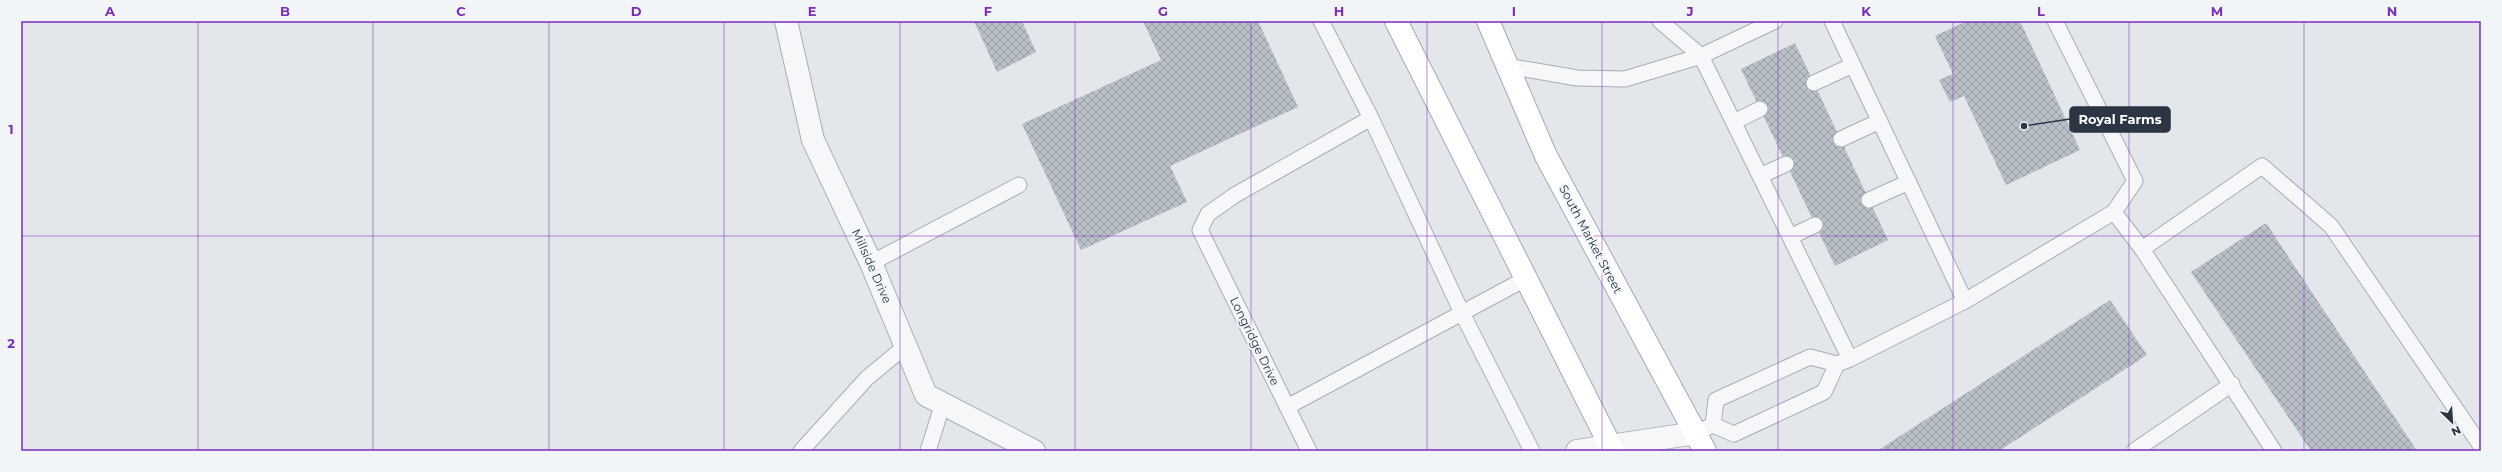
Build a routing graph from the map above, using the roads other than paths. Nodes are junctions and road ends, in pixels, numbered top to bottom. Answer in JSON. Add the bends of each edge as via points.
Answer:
{"nodes":[{"id":1,"x":786,"y":21,"type":"edge"},
{"id":2,"x":1321,"y":21,"type":"edge"},
{"id":3,"x":1396,"y":21,"type":"edge"},
{"id":4,"x":1488,"y":21,"type":"edge"},
{"id":5,"x":1660,"y":21,"type":"edge"},
{"id":6,"x":1775,"y":21,"type":"edge"},
{"id":7,"x":1832,"y":21,"type":"edge"},
{"id":8,"x":2055,"y":21,"type":"edge"},
{"id":9,"x":1701,"y":56,"type":"junction"},
{"id":10,"x":1853,"y":65,"type":"junction"},
{"id":11,"x":1507,"y":66,"type":"junction"},
{"id":12,"x":1814,"y":83,"type":"dead end"},
{"id":13,"x":1760,"y":109,"type":"dead end"},
{"id":14,"x":1371,"y":118,"type":"junction"},
{"id":15,"x":1880,"y":121,"type":"junction"},
{"id":16,"x":1734,"y":122,"type":"junction"},
{"id":17,"x":1841,"y":139,"type":"dead end"},
{"id":18,"x":1786,"y":164,"type":"dead end"},
{"id":19,"x":1760,"y":176,"type":"junction"},
{"id":20,"x":1909,"y":182,"type":"junction"},
{"id":21,"x":1019,"y":185,"type":"dead end"},
{"id":22,"x":1869,"y":200,"type":"dead end"},
{"id":23,"x":2114,"y":212,"type":"junction"},
{"id":24,"x":1815,"y":225,"type":"dead end"},
{"id":25,"x":1790,"y":237,"type":"junction"},
{"id":26,"x":2142,"y":249,"type":"junction"},
{"id":27,"x":871,"y":263,"type":"junction"},
{"id":28,"x":1527,"y":278,"type":"junction"},
{"id":29,"x":1965,"y":301,"type":"junction"},
{"id":30,"x":1462,"y":313,"type":"junction"},
{"id":31,"x":907,"y":346,"type":"junction"},
{"id":32,"x":1844,"y":362,"type":"junction"},
{"id":33,"x":2232,"y":384,"type":"junction"},
{"id":34,"x":943,"y":403,"type":"junction"},
{"id":35,"x":1287,"y":406,"type":"junction"},
{"id":36,"x":1705,"y":436,"type":"edge"},
{"id":37,"x":2481,"y":446,"type":"edge"},
{"id":38,"x":1612,"y":449,"type":"edge"},
{"id":39,"x":801,"y":451,"type":"edge"},
{"id":40,"x":928,"y":451,"type":"edge"},
{"id":41,"x":1034,"y":451,"type":"edge"},
{"id":42,"x":1309,"y":451,"type":"edge"},
{"id":43,"x":1532,"y":451,"type":"edge"},
{"id":44,"x":1576,"y":451,"type":"edge"},
{"id":45,"x":2134,"y":451,"type":"edge"},
{"id":46,"x":2274,"y":451,"type":"edge"}],
"edges":[{"from":1,"to":27,"type":"street","name":"Millside Drive","via":[[813,140]]},
{"from":2,"to":14,"type":"lane"},
{"from":3,"to":28,"type":"main road"},
{"from":4,"to":11,"type":"main road","name":"South Market Street"},
{"from":5,"to":9,"type":"lane"},
{"from":6,"to":9,"type":"lane"},
{"from":7,"to":10,"type":"lane"},
{"from":8,"to":23,"type":"lane","via":[[2135,181]]},
{"from":9,"to":11,"type":"lane","via":[[1625,80],[1577,78]]},
{"from":9,"to":16,"type":"lane"},
{"from":10,"to":12,"type":"lane"},
{"from":10,"to":15,"type":"lane"},
{"from":11,"to":36,"type":"main road","name":"South Market Street","via":[[1546,156]]},
{"from":13,"to":16,"type":"lane"},
{"from":14,"to":30,"type":"lane"},
{"from":14,"to":35,"type":"lane","name":"Longridge Drive","via":[[1230,199],[1208,214],[1200,230]]},
{"from":15,"to":17,"type":"lane"},
{"from":15,"to":20,"type":"lane"},
{"from":16,"to":19,"type":"lane"},
{"from":18,"to":19,"type":"lane"},
{"from":19,"to":25,"type":"lane"},
{"from":20,"to":22,"type":"lane"},
{"from":20,"to":29,"type":"lane"},
{"from":21,"to":27,"type":"lane"},
{"from":23,"to":26,"type":"lane"},
{"from":23,"to":29,"type":"lane"},
{"from":24,"to":25,"type":"lane"},
{"from":25,"to":32,"type":"lane"},
{"from":26,"to":33,"type":"lane"},
{"from":26,"to":37,"type":"lane","via":[[2262,166],[2331,226]]},
{"from":27,"to":31,"type":"street","name":"Millside Drive"},
{"from":28,"to":30,"type":"lane"},
{"from":28,"to":38,"type":"main road"},
{"from":29,"to":32,"type":"lane"},
{"from":30,"to":35,"type":"lane"},
{"from":30,"to":43,"type":"lane"},
{"from":31,"to":34,"type":"street","name":"Millside Drive","via":[[926,395]]},
{"from":31,"to":39,"type":"lane","via":[[867,378]]},
{"from":32,"to":36,"type":"lane","via":[[1824,392],[1734,434]]},
{"from":32,"to":36,"type":"lane","via":[[1810,357],[1716,400]]},
{"from":33,"to":45,"type":"lane"},
{"from":33,"to":46,"type":"lane"},
{"from":34,"to":40,"type":"lane"},
{"from":34,"to":41,"type":"street","name":"Millside Drive"},
{"from":35,"to":42,"type":"lane","name":"Longridge Drive"},
{"from":36,"to":38,"type":"street"},
{"from":38,"to":44,"type":"street"}]}
